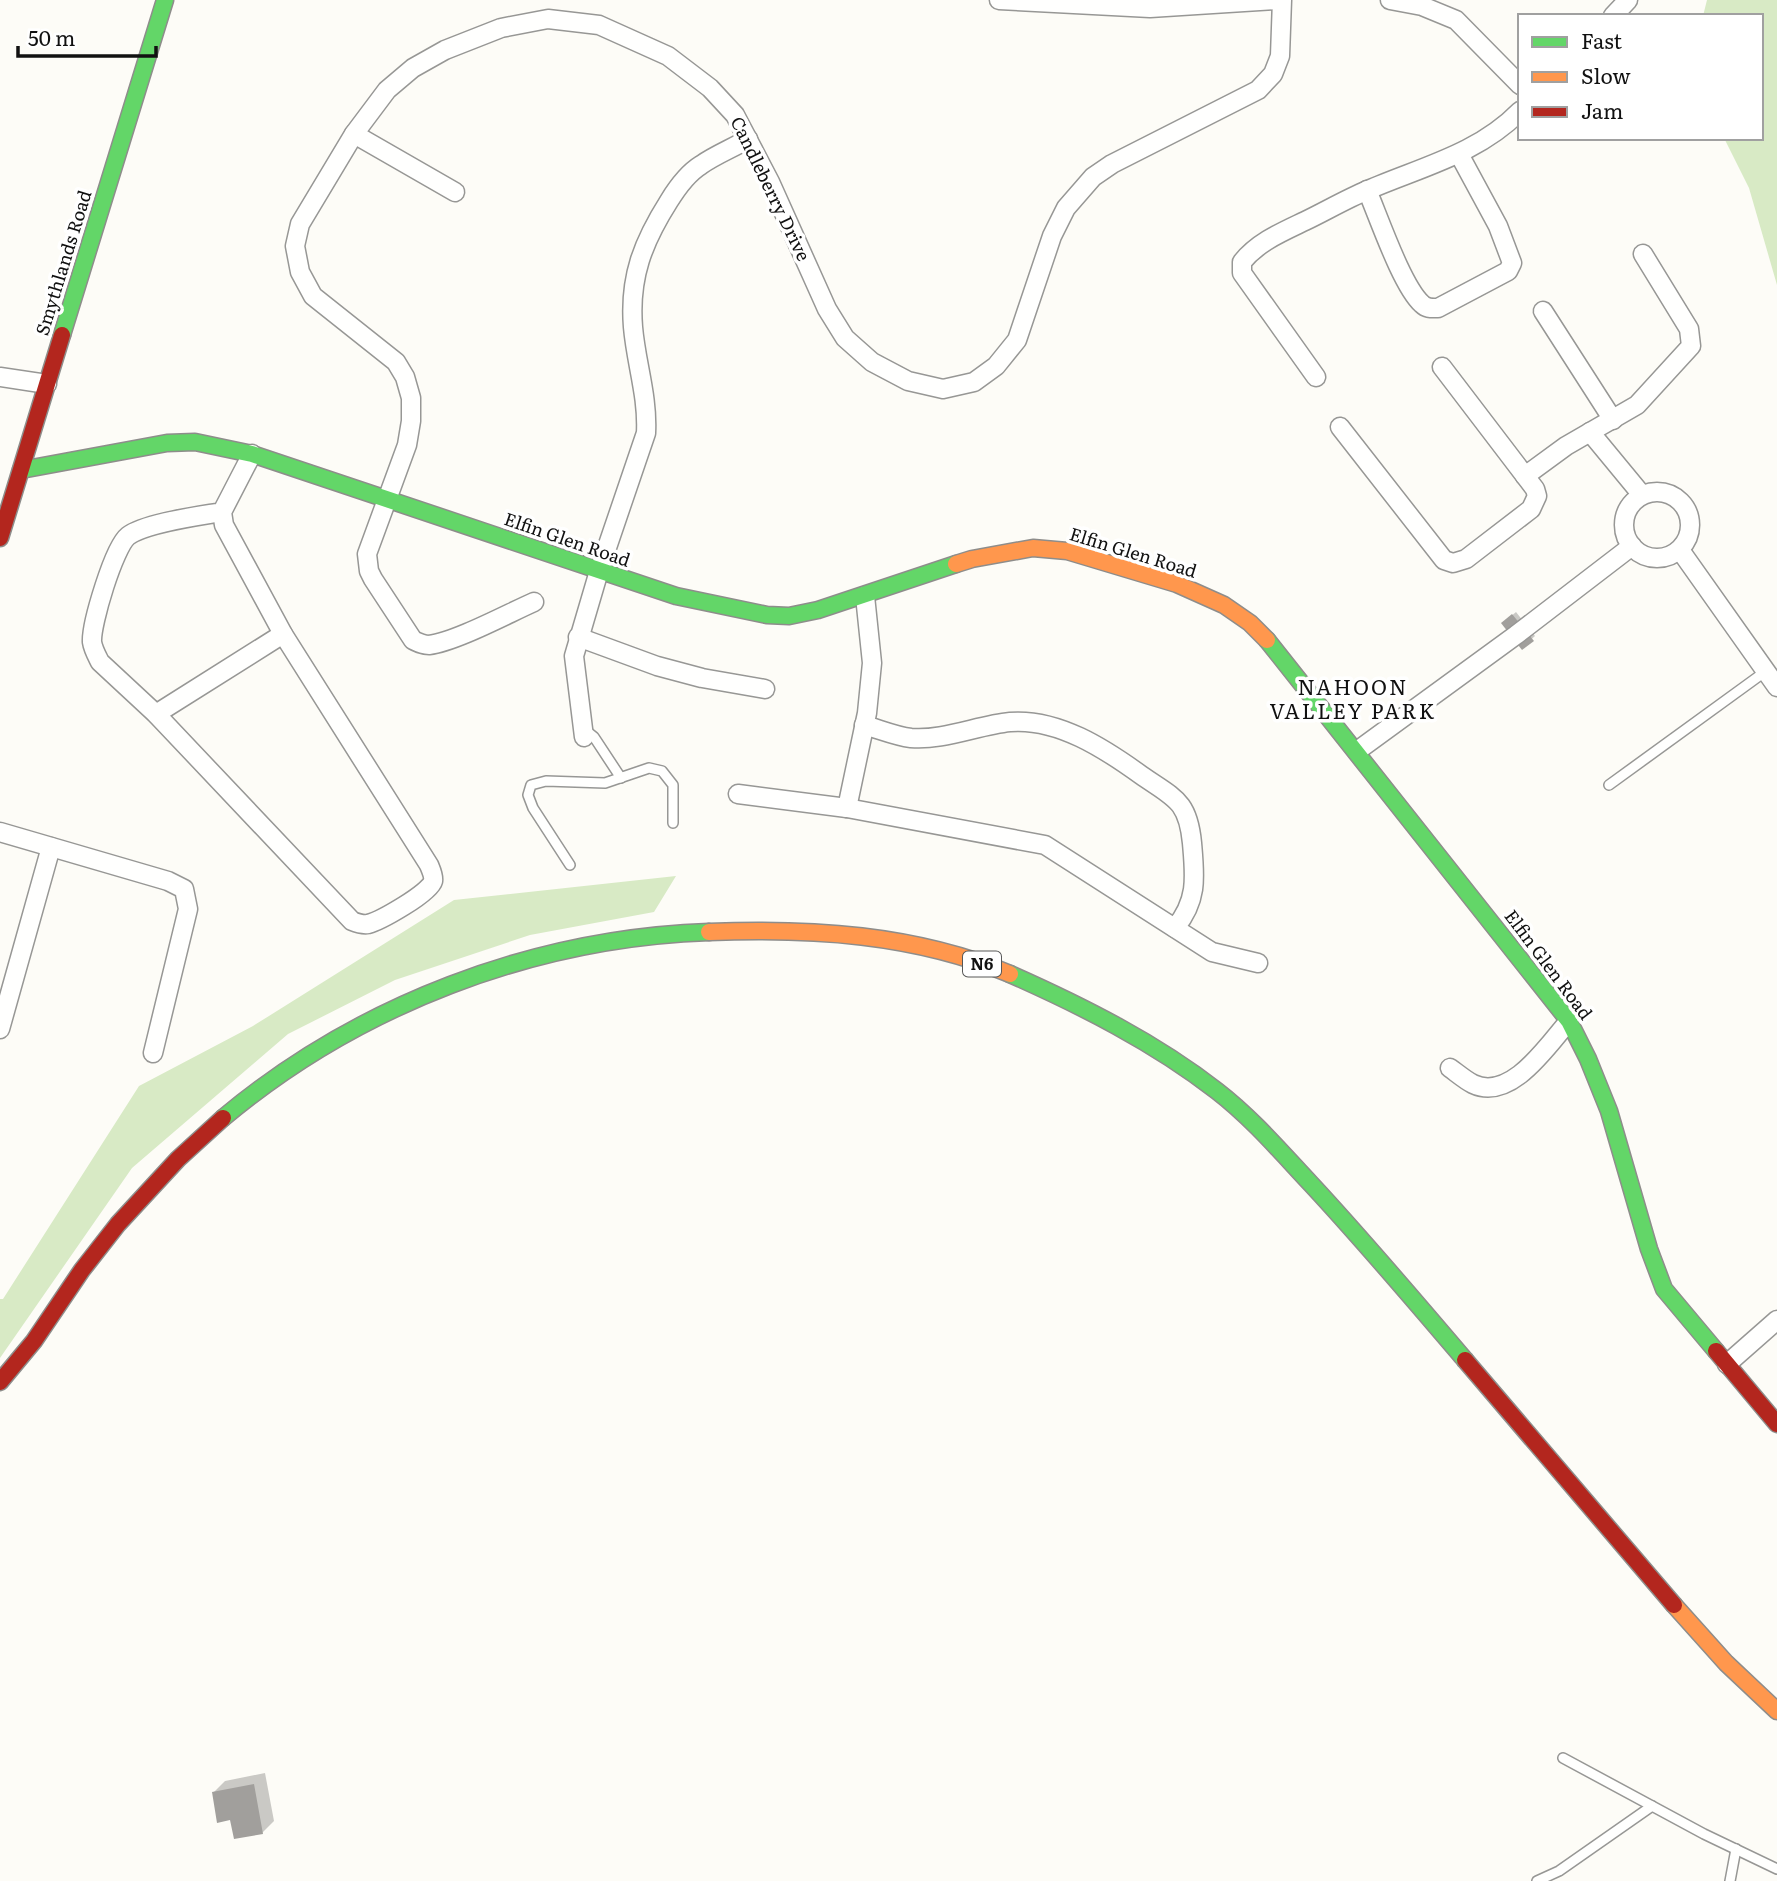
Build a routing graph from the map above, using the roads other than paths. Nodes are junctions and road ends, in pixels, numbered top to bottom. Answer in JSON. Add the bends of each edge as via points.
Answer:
{"nodes":[{"id":1,"x":165,"y":0,"type":"edge"},
{"id":2,"x":999,"y":0,"type":"edge"},
{"id":3,"x":1279,"y":0,"type":"edge"},
{"id":4,"x":1390,"y":0,"type":"edge"},
{"id":5,"x":1629,"y":0,"type":"edge"},
{"id":6,"x":1615,"y":14,"type":"edge"},
{"id":7,"x":1518,"y":83,"type":"edge"},
{"id":8,"x":1518,"y":113,"type":"edge"},
{"id":9,"x":354,"y":134,"type":"junction"},
{"id":10,"x":748,"y":139,"type":"junction"},
{"id":11,"x":1459,"y":154,"type":"junction"},
{"id":12,"x":1367,"y":191,"type":"junction"},
{"id":13,"x":455,"y":192,"type":"dead end"},
{"id":14,"x":1643,"y":254,"type":"dead end"},
{"id":15,"x":1544,"y":311,"type":"dead end"},
{"id":16,"x":1442,"y":367,"type":"dead end"},
{"id":17,"x":0,"y":377,"type":"edge"},
{"id":18,"x":1316,"y":377,"type":"dead end"},
{"id":19,"x":47,"y":384,"type":"junction"},
{"id":20,"x":1613,"y":420,"type":"junction"},
{"id":21,"x":1340,"y":427,"type":"dead end"},
{"id":22,"x":1590,"y":432,"type":"junction"},
{"id":23,"x":252,"y":454,"type":"junction"},
{"id":24,"x":21,"y":470,"type":"junction"},
{"id":25,"x":1525,"y":476,"type":"junction"},
{"id":26,"x":1642,"y":495,"type":"junction"},
{"id":27,"x":387,"y":499,"type":"junction"},
{"id":28,"x":222,"y":512,"type":"junction"},
{"id":29,"x":0,"y":538,"type":"edge"},
{"id":30,"x":1632,"y":546,"type":"junction"},
{"id":31,"x":1680,"y":550,"type":"junction"},
{"id":32,"x":599,"y":571,"type":"junction"},
{"id":33,"x":865,"y":596,"type":"junction"},
{"id":34,"x":534,"y":602,"type":"dead end"},
{"id":35,"x":284,"y":634,"type":"junction"},
{"id":36,"x":578,"y":637,"type":"junction"},
{"id":37,"x":1766,"y":671,"type":"junction"},
{"id":38,"x":1777,"y":687,"type":"edge"},
{"id":39,"x":765,"y":689,"type":"dead end"},
{"id":40,"x":156,"y":714,"type":"junction"},
{"id":41,"x":864,"y":725,"type":"junction"},
{"id":42,"x":583,"y":732,"type":"joint"},
{"id":43,"x":1357,"y":751,"type":"junction"},
{"id":44,"x":621,"y":778,"type":"junction"},
{"id":45,"x":1609,"y":785,"type":"dead end"},
{"id":46,"x":738,"y":794,"type":"dead end"},
{"id":47,"x":847,"y":808,"type":"junction"},
{"id":48,"x":673,"y":823,"type":"dead end"},
{"id":49,"x":0,"y":832,"type":"edge"},
{"id":50,"x":51,"y":846,"type":"junction"},
{"id":51,"x":570,"y":865,"type":"dead end"},
{"id":52,"x":1175,"y":928,"type":"junction"},
{"id":53,"x":1258,"y":963,"type":"dead end"},
{"id":54,"x":1569,"y":1021,"type":"junction"},
{"id":55,"x":0,"y":1029,"type":"edge"},
{"id":56,"x":153,"y":1053,"type":"dead end"},
{"id":57,"x":1450,"y":1068,"type":"dead end"},
{"id":58,"x":1777,"y":1321,"type":"edge"},
{"id":59,"x":1727,"y":1364,"type":"junction"},
{"id":60,"x":3,"y":1389,"type":"edge"},
{"id":61,"x":1777,"y":1424,"type":"edge"},
{"id":62,"x":1777,"y":1711,"type":"edge"},
{"id":63,"x":1563,"y":1758,"type":"dead end"},
{"id":64,"x":1652,"y":1806,"type":"junction"},
{"id":65,"x":1736,"y":1849,"type":"junction"},
{"id":66,"x":1777,"y":1869,"type":"edge"},
{"id":67,"x":1537,"y":1881,"type":"edge"},
{"id":68,"x":1730,"y":1881,"type":"edge"}],
"edges":[{"from":1,"to":19,"type":"main road","name":"Smythlands Road"},
{"from":2,"to":3,"type":"street","via":[[1150,8]]},
{"from":3,"to":10,"type":"street","name":"Candleberry Drive","via":[[1280,56],[1273,74],[1258,90],[1112,164],[1077,193],[1052,236],[1017,340],[996,366],[974,382],[943,389],[908,382],[872,362],[845,338]]},
{"from":4,"to":7,"type":"street","via":[[1422,6],[1456,20]]},
{"from":5,"to":6,"type":"street"},
{"from":8,"to":11,"type":"street","via":[[1502,130]]},
{"from":9,"to":10,"type":"street","name":"Candleberry Drive","via":[[387,90],[413,68],[500,28],[548,19],[599,25],[668,56],[710,88],[735,115]]},
{"from":9,"to":13,"type":"street"},
{"from":9,"to":27,"type":"street","name":"Candleberry Drive","via":[[300,224],[295,246],[300,272],[313,296],[384,351],[405,377],[411,421]]},
{"from":10,"to":32,"type":"street","via":[[699,166],[677,188],[646,239],[632,296],[646,433]]},
{"from":11,"to":12,"type":"street"},
{"from":11,"to":12,"type":"street","via":[[1498,226],[1511,263],[1508,271],[1438,308],[1422,304],[1408,285]]},
{"from":12,"to":18,"type":"street","via":[[1273,237],[1242,262],[1242,273]]},
{"from":14,"to":20,"type":"street","via":[[1689,329],[1691,346],[1637,405]]},
{"from":15,"to":20,"type":"street"},
{"from":16,"to":25,"type":"street"},
{"from":17,"to":19,"type":"street"},
{"from":19,"to":24,"type":"main road","name":"Smythlands Road"},
{"from":20,"to":22,"type":"street"},
{"from":21,"to":25,"type":"street","via":[[1448,562],[1466,559],[1531,509],[1537,496]]},
{"from":22,"to":25,"type":"street"},
{"from":22,"to":26,"type":"street"},
{"from":23,"to":24,"type":"main road","name":"Elfin Glen Road","via":[[195,442],[167,443]]},
{"from":23,"to":27,"type":"main road","name":"Elfin Glen Road"},
{"from":23,"to":28,"type":"street"},
{"from":24,"to":29,"type":"main road","name":"Smythlands Road"},
{"from":26,"to":30,"type":"street","via":[[1625,519]]},
{"from":26,"to":31,"type":"street","via":[[1660,491],[1685,506],[1690,534]]},
{"from":27,"to":32,"type":"main road","name":"Elfin Glen Road"},
{"from":27,"to":34,"type":"street","name":"Candleberry Drive","via":[[367,554],[368,564],[413,640],[430,645],[449,640]]},
{"from":28,"to":35,"type":"street","via":[[231,541]]},
{"from":28,"to":40,"type":"street","via":[[142,529],[128,536],[114,558],[92,643],[100,662]]},
{"from":30,"to":31,"type":"street","via":[[1649,558],[1671,556]]},
{"from":30,"to":43,"type":"street"},
{"from":31,"to":37,"type":"street"},
{"from":32,"to":33,"type":"main road","name":"Elfin Glen Road","via":[[676,596],[767,615],[789,616]]},
{"from":32,"to":36,"type":"street"},
{"from":33,"to":41,"type":"street","via":[[872,663]]},
{"from":33,"to":43,"type":"main road","name":"Elfin Glen Road","via":[[972,559],[1033,548],[1067,551],[1177,584],[1224,605],[1250,623]]},
{"from":35,"to":40,"type":"street"},
{"from":35,"to":40,"type":"street","via":[[429,865],[433,880],[415,899],[370,923],[352,921]]},
{"from":36,"to":39,"type":"street","via":[[657,666]]},
{"from":36,"to":42,"type":"street","via":[[574,656]]},
{"from":37,"to":38,"type":"street"},
{"from":37,"to":45,"type":"lane"},
{"from":41,"to":47,"type":"street"},
{"from":41,"to":52,"type":"street","via":[[911,738],[1013,722],[1040,724],[1097,745],[1123,761],[1179,801],[1188,814],[1193,895]]},
{"from":42,"to":44,"type":"lane","via":[[594,737]]},
{"from":43,"to":54,"type":"main road","name":"Elfin Glen Road"},
{"from":44,"to":48,"type":"lane","via":[[649,768],[662,771],[673,785]]},
{"from":44,"to":51,"type":"lane","via":[[605,783],[546,781],[531,785],[528,795],[533,808]]},
{"from":46,"to":47,"type":"street"},
{"from":47,"to":52,"type":"street","via":[[1045,845]]},
{"from":49,"to":50,"type":"street"},
{"from":50,"to":55,"type":"street"},
{"from":50,"to":56,"type":"street","via":[[184,889],[188,909]]},
{"from":52,"to":53,"type":"street","via":[[1212,952]]},
{"from":54,"to":57,"type":"street","via":[[1526,1071],[1497,1086],[1472,1084]]},
{"from":54,"to":59,"type":"main road","name":"Elfin Glen Road","via":[[1589,1056],[1614,1125],[1653,1265],[1664,1289]]},
{"from":58,"to":59,"type":"street"},
{"from":59,"to":61,"type":"main road","name":"Elfin Glen Road"},
{"from":60,"to":62,"type":"main road","number":"N6","via":[[24,1367],[32,1344],[81,1270],[144,1192],[246,1098],[352,1028],[404,1002],[539,956],[611,941],[738,929],[884,940],[957,954],[1030,982],[1175,1059],[1224,1096],[1361,1238],[1687,1620]]},
{"from":63,"to":64,"type":"lane"},
{"from":64,"to":65,"type":"lane"},
{"from":64,"to":67,"type":"lane","via":[[1559,1871]]},
{"from":65,"to":66,"type":"lane"},
{"from":65,"to":68,"type":"lane"}]}
